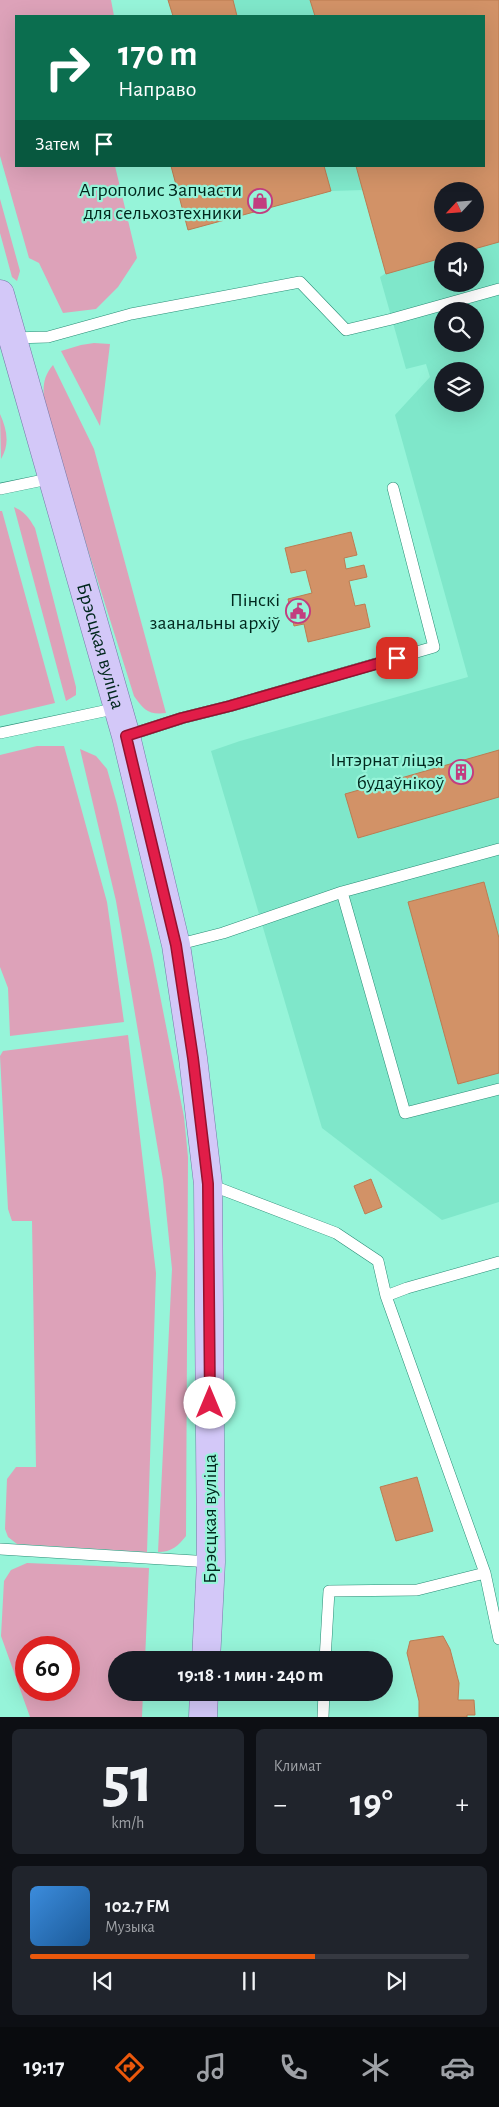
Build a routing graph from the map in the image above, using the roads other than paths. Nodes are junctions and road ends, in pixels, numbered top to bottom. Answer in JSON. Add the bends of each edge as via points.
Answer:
{"nodes":[{"id":1,"x":499,"y":289,"type":"edge"},
{"id":2,"x":0,"y":294,"type":"edge"},
{"id":3,"x":12,"y":338,"type":"junction"},
{"id":4,"x":53,"y":478,"type":"junction"},
{"id":5,"x":393,"y":488,"type":"dead end"},
{"id":6,"x":0,"y":490,"type":"edge"},
{"id":7,"x":118,"y":708,"type":"junction"},
{"id":8,"x":0,"y":734,"type":"edge"},
{"id":9,"x":126,"y":736,"type":"junction"},
{"id":10,"x":499,"y":849,"type":"edge"},
{"id":11,"x":342,"y":892,"type":"junction"},
{"id":12,"x":176,"y":945,"type":"junction"},
{"id":13,"x":499,"y":1089,"type":"edge"},
{"id":14,"x":208,"y":1184,"type":"junction"},
{"id":15,"x":499,"y":1262,"type":"edge"},
{"id":16,"x":386,"y":1296,"type":"junction"},
{"id":17,"x":0,"y":1549,"type":"edge"},
{"id":18,"x":211,"y":1562,"type":"junction"},
{"id":19,"x":485,"y":1573,"type":"junction"},
{"id":20,"x":499,"y":1639,"type":"edge"},
{"id":21,"x":206,"y":1651,"type":"edge"},
{"id":22,"x":326,"y":1651,"type":"edge"},
{"id":23,"x":204,"y":1701,"type":"edge"},
{"id":24,"x":324,"y":1701,"type":"edge"},
{"id":25,"x":203,"y":1717,"type":"edge"},
{"id":26,"x":323,"y":1717,"type":"edge"}],
"edges":[{"from":1,"to":3,"type":"lane","via":[[346,330],[300,282],[131,314],[48,337]]},
{"from":2,"to":3,"type":"main road","name":"Брэсцкая вуліца"},
{"from":3,"to":4,"type":"main road","name":"Брэсцкая вуліца"},
{"from":4,"to":6,"type":"lane"},
{"from":4,"to":7,"type":"main road","name":"Брэсцкая вуліца"},
{"from":5,"to":9,"type":"lane","via":[[434,647]]},
{"from":7,"to":8,"type":"lane"},
{"from":7,"to":9,"type":"main road","name":"Брэсцкая вуліца"},
{"from":9,"to":12,"type":"main road","name":"Брэсцкая вуліца"},
{"from":10,"to":11,"type":"lane"},
{"from":11,"to":12,"type":"lane"},
{"from":11,"to":13,"type":"lane","via":[[405,1113]]},
{"from":12,"to":14,"type":"main road","name":"Брэсцкая вуліца"},
{"from":14,"to":16,"type":"lane","via":[[336,1233],[378,1260]]},
{"from":14,"to":18,"type":"main road","name":"Брэсцкая вуліца"},
{"from":15,"to":16,"type":"lane"},
{"from":16,"to":19,"type":"lane"},
{"from":17,"to":18,"type":"lane"},
{"from":18,"to":21,"type":"main road","name":"Брэсцкая вуліца"},
{"from":19,"to":20,"type":"lane"},
{"from":19,"to":22,"type":"lane","via":[[416,1590],[329,1591]]},
{"from":23,"to":25,"type":"main road"},
{"from":24,"to":26,"type":"lane"}]}
